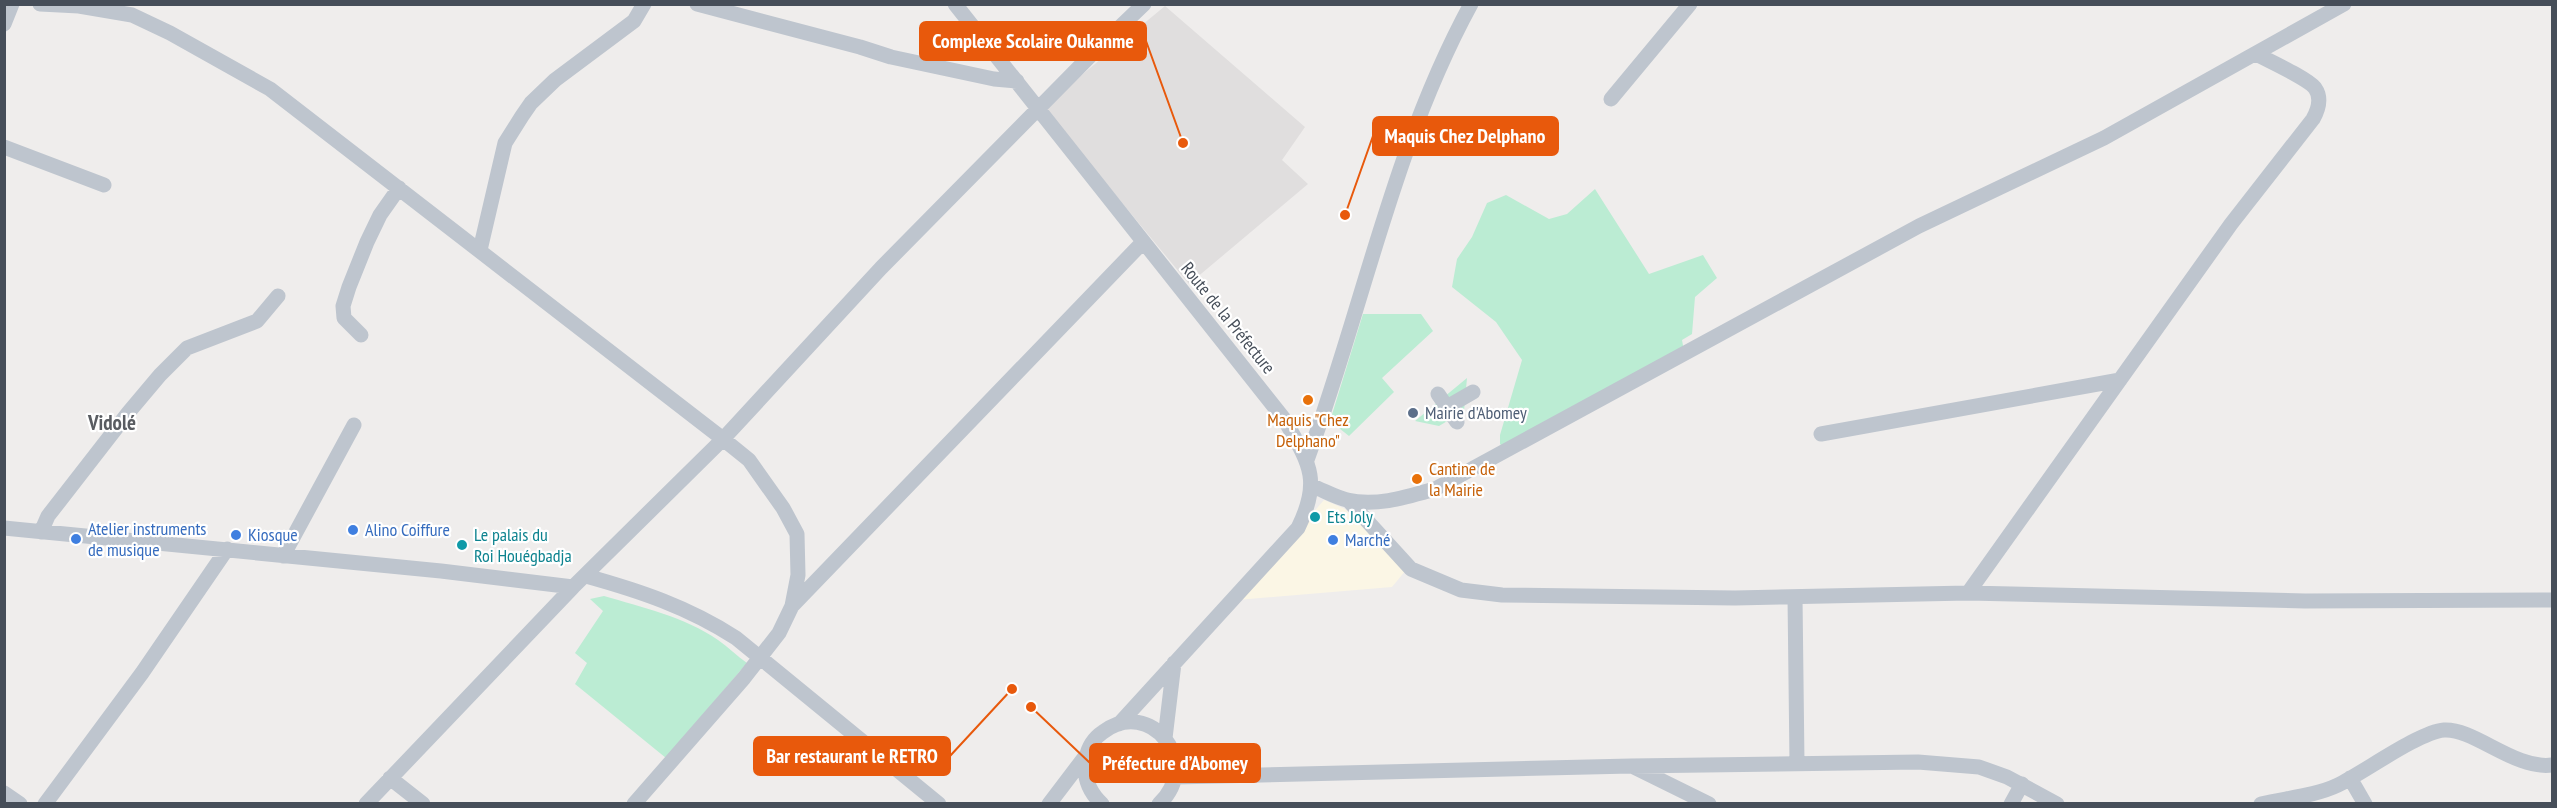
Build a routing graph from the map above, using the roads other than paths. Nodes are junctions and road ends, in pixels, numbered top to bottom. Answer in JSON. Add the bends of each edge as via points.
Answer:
{"nodes":[{"id":1,"x":12,"y":4,"type":"edge"},
{"id":2,"x":40,"y":4,"type":"edge"},
{"id":3,"x":644,"y":4,"type":"edge"},
{"id":4,"x":697,"y":4,"type":"edge"},
{"id":5,"x":955,"y":4,"type":"edge"},
{"id":6,"x":1144,"y":4,"type":"edge"},
{"id":7,"x":1472,"y":4,"type":"edge"},
{"id":8,"x":1690,"y":4,"type":"edge"},
{"id":9,"x":2344,"y":4,"type":"edge"},
{"id":10,"x":4,"y":24,"type":"edge"},
{"id":11,"x":2256,"y":54,"type":"junction"},
{"id":12,"x":1017,"y":81,"type":"junction"},
{"id":13,"x":1611,"y":99,"type":"dead end"},
{"id":14,"x":1037,"y":109,"type":"junction"},
{"id":15,"x":4,"y":147,"type":"edge"},
{"id":16,"x":104,"y":185,"type":"dead end"},
{"id":17,"x":399,"y":188,"type":"junction"},
{"id":18,"x":1143,"y":242,"type":"junction"},
{"id":19,"x":480,"y":249,"type":"junction"},
{"id":20,"x":278,"y":296,"type":"dead end"},
{"id":21,"x":361,"y":335,"type":"dead end"},
{"id":22,"x":2120,"y":380,"type":"junction"},
{"id":23,"x":1473,"y":392,"type":"dead end"},
{"id":24,"x":1438,"y":394,"type":"dead end"},
{"id":25,"x":1447,"y":407,"type":"junction"},
{"id":26,"x":1457,"y":422,"type":"dead end"},
{"id":27,"x":354,"y":425,"type":"dead end"},
{"id":28,"x":1821,"y":434,"type":"dead end"},
{"id":29,"x":723,"y":439,"type":"junction"},
{"id":30,"x":1307,"y":460,"type":"junction"},
{"id":31,"x":1312,"y":486,"type":"junction"},
{"id":32,"x":1348,"y":500,"type":"junction"},
{"id":33,"x":4,"y":528,"type":"edge"},
{"id":34,"x":40,"y":532,"type":"junction"},
{"id":35,"x":227,"y":549,"type":"junction"},
{"id":36,"x":283,"y":556,"type":"junction"},
{"id":37,"x":586,"y":576,"type":"junction"},
{"id":38,"x":573,"y":587,"type":"junction"},
{"id":39,"x":1968,"y":593,"type":"junction"},
{"id":40,"x":1795,"y":597,"type":"junction"},
{"id":41,"x":2553,"y":600,"type":"edge"},
{"id":42,"x":792,"y":606,"type":"junction"},
{"id":43,"x":760,"y":657,"type":"junction"},
{"id":44,"x":1174,"y":663,"type":"junction"},
{"id":45,"x":1119,"y":724,"type":"junction"},
{"id":46,"x":1165,"y":738,"type":"junction"},
{"id":47,"x":1087,"y":754,"type":"junction"},
{"id":48,"x":1797,"y":763,"type":"junction"},
{"id":49,"x":2553,"y":765,"type":"edge"},
{"id":50,"x":1631,"y":766,"type":"junction"},
{"id":51,"x":1175,"y":777,"type":"junction"},
{"id":52,"x":390,"y":778,"type":"junction"},
{"id":53,"x":2350,"y":778,"type":"junction"},
{"id":54,"x":2022,"y":784,"type":"junction"},
{"id":55,"x":4,"y":793,"type":"edge"},
{"id":56,"x":1099,"y":803,"type":"edge"},
{"id":57,"x":20,"y":804,"type":"edge"},
{"id":58,"x":45,"y":804,"type":"edge"},
{"id":59,"x":366,"y":804,"type":"edge"},
{"id":60,"x":423,"y":804,"type":"edge"},
{"id":61,"x":634,"y":804,"type":"edge"},
{"id":62,"x":939,"y":804,"type":"edge"},
{"id":63,"x":1049,"y":804,"type":"edge"},
{"id":64,"x":1159,"y":804,"type":"edge"},
{"id":65,"x":1709,"y":804,"type":"edge"},
{"id":66,"x":2011,"y":804,"type":"edge"},
{"id":67,"x":2058,"y":804,"type":"edge"},
{"id":68,"x":2261,"y":804,"type":"edge"},
{"id":69,"x":2365,"y":804,"type":"edge"}],
"edges":[{"from":1,"to":10,"type":"street"},
{"from":2,"to":17,"type":"street","via":[[132,15],[170,33],[270,89]]},
{"from":3,"to":19,"type":"street","via":[[634,21],[555,80],[522,116],[505,142]]},
{"from":4,"to":12,"type":"street","via":[[891,57]]},
{"from":5,"to":12,"type":"street","name":"Route de la Préfecture"},
{"from":6,"to":14,"type":"street"},
{"from":7,"to":30,"type":"street","via":[[1416,123]]},
{"from":8,"to":13,"type":"street"},
{"from":9,"to":11,"type":"street"},
{"from":11,"to":22,"type":"street","via":[[2314,87],[2319,98],[2318,110]]},
{"from":11,"to":32,"type":"street","via":[[2104,138],[1919,226],[1435,489],[1375,502]]},
{"from":12,"to":14,"type":"street","name":"Route de la Préfecture"},
{"from":14,"to":18,"type":"street","name":"Route de la Préfecture"},
{"from":14,"to":29,"type":"street","via":[[881,268]]},
{"from":15,"to":16,"type":"street"},
{"from":17,"to":19,"type":"street"},
{"from":17,"to":21,"type":"street","via":[[367,242],[343,306],[344,318]]},
{"from":18,"to":30,"type":"street","name":"Route de la Préfecture","via":[[1284,419]]},
{"from":18,"to":42,"type":"street"},
{"from":19,"to":29,"type":"street"},
{"from":20,"to":34,"type":"street","via":[[257,321],[195,343],[160,375],[48,516]]},
{"from":22,"to":28,"type":"street"},
{"from":22,"to":39,"type":"street"},
{"from":23,"to":25,"type":"street"},
{"from":24,"to":25,"type":"street"},
{"from":25,"to":26,"type":"street"},
{"from":27,"to":36,"type":"street"},
{"from":29,"to":37,"type":"street"},
{"from":29,"to":42,"type":"street","via":[[749,460],[797,534],[798,575]]},
{"from":30,"to":31,"type":"street","name":"Route de la Préfecture"},
{"from":31,"to":32,"type":"street"},
{"from":31,"to":44,"type":"street","name":"Route de la Préfecture","via":[[1298,528]]},
{"from":32,"to":40,"type":"street","via":[[1411,569],[1461,590],[1502,595]]},
{"from":33,"to":34,"type":"street"},
{"from":34,"to":35,"type":"street"},
{"from":35,"to":36,"type":"street"},
{"from":35,"to":58,"type":"street"},
{"from":36,"to":38,"type":"street"},
{"from":37,"to":38,"type":"street"},
{"from":37,"to":43,"type":"street","via":[[636,590],[702,616]]},
{"from":38,"to":52,"type":"street"},
{"from":39,"to":40,"type":"street"},
{"from":39,"to":41,"type":"street","via":[[2305,601]]},
{"from":40,"to":48,"type":"street"},
{"from":42,"to":43,"type":"street","via":[[779,633]]},
{"from":43,"to":61,"type":"street"},
{"from":43,"to":62,"type":"street"},
{"from":44,"to":45,"type":"street","name":"Route de la Préfecture"},
{"from":44,"to":46,"type":"street"},
{"from":45,"to":46,"type":"street","via":[[1139,723]]},
{"from":45,"to":47,"type":"street","name":"Route de la Préfecture","via":[[1099,735]]},
{"from":46,"to":51,"type":"street","via":[[1175,756]]},
{"from":47,"to":56,"type":"street","via":[[1085,775]]},
{"from":47,"to":63,"type":"street"},
{"from":48,"to":50,"type":"street"},
{"from":48,"to":54,"type":"street","via":[[1951,763],[1979,767]]},
{"from":49,"to":53,"type":"street","via":[[2515,758],[2446,730],[2425,736]]},
{"from":50,"to":51,"type":"street"},
{"from":50,"to":65,"type":"street"},
{"from":51,"to":64,"type":"street"},
{"from":52,"to":59,"type":"street"},
{"from":52,"to":60,"type":"street"},
{"from":53,"to":68,"type":"street","via":[[2317,792]]},
{"from":53,"to":69,"type":"street"},
{"from":54,"to":66,"type":"street"},
{"from":54,"to":67,"type":"street"},
{"from":55,"to":57,"type":"street"}]}
